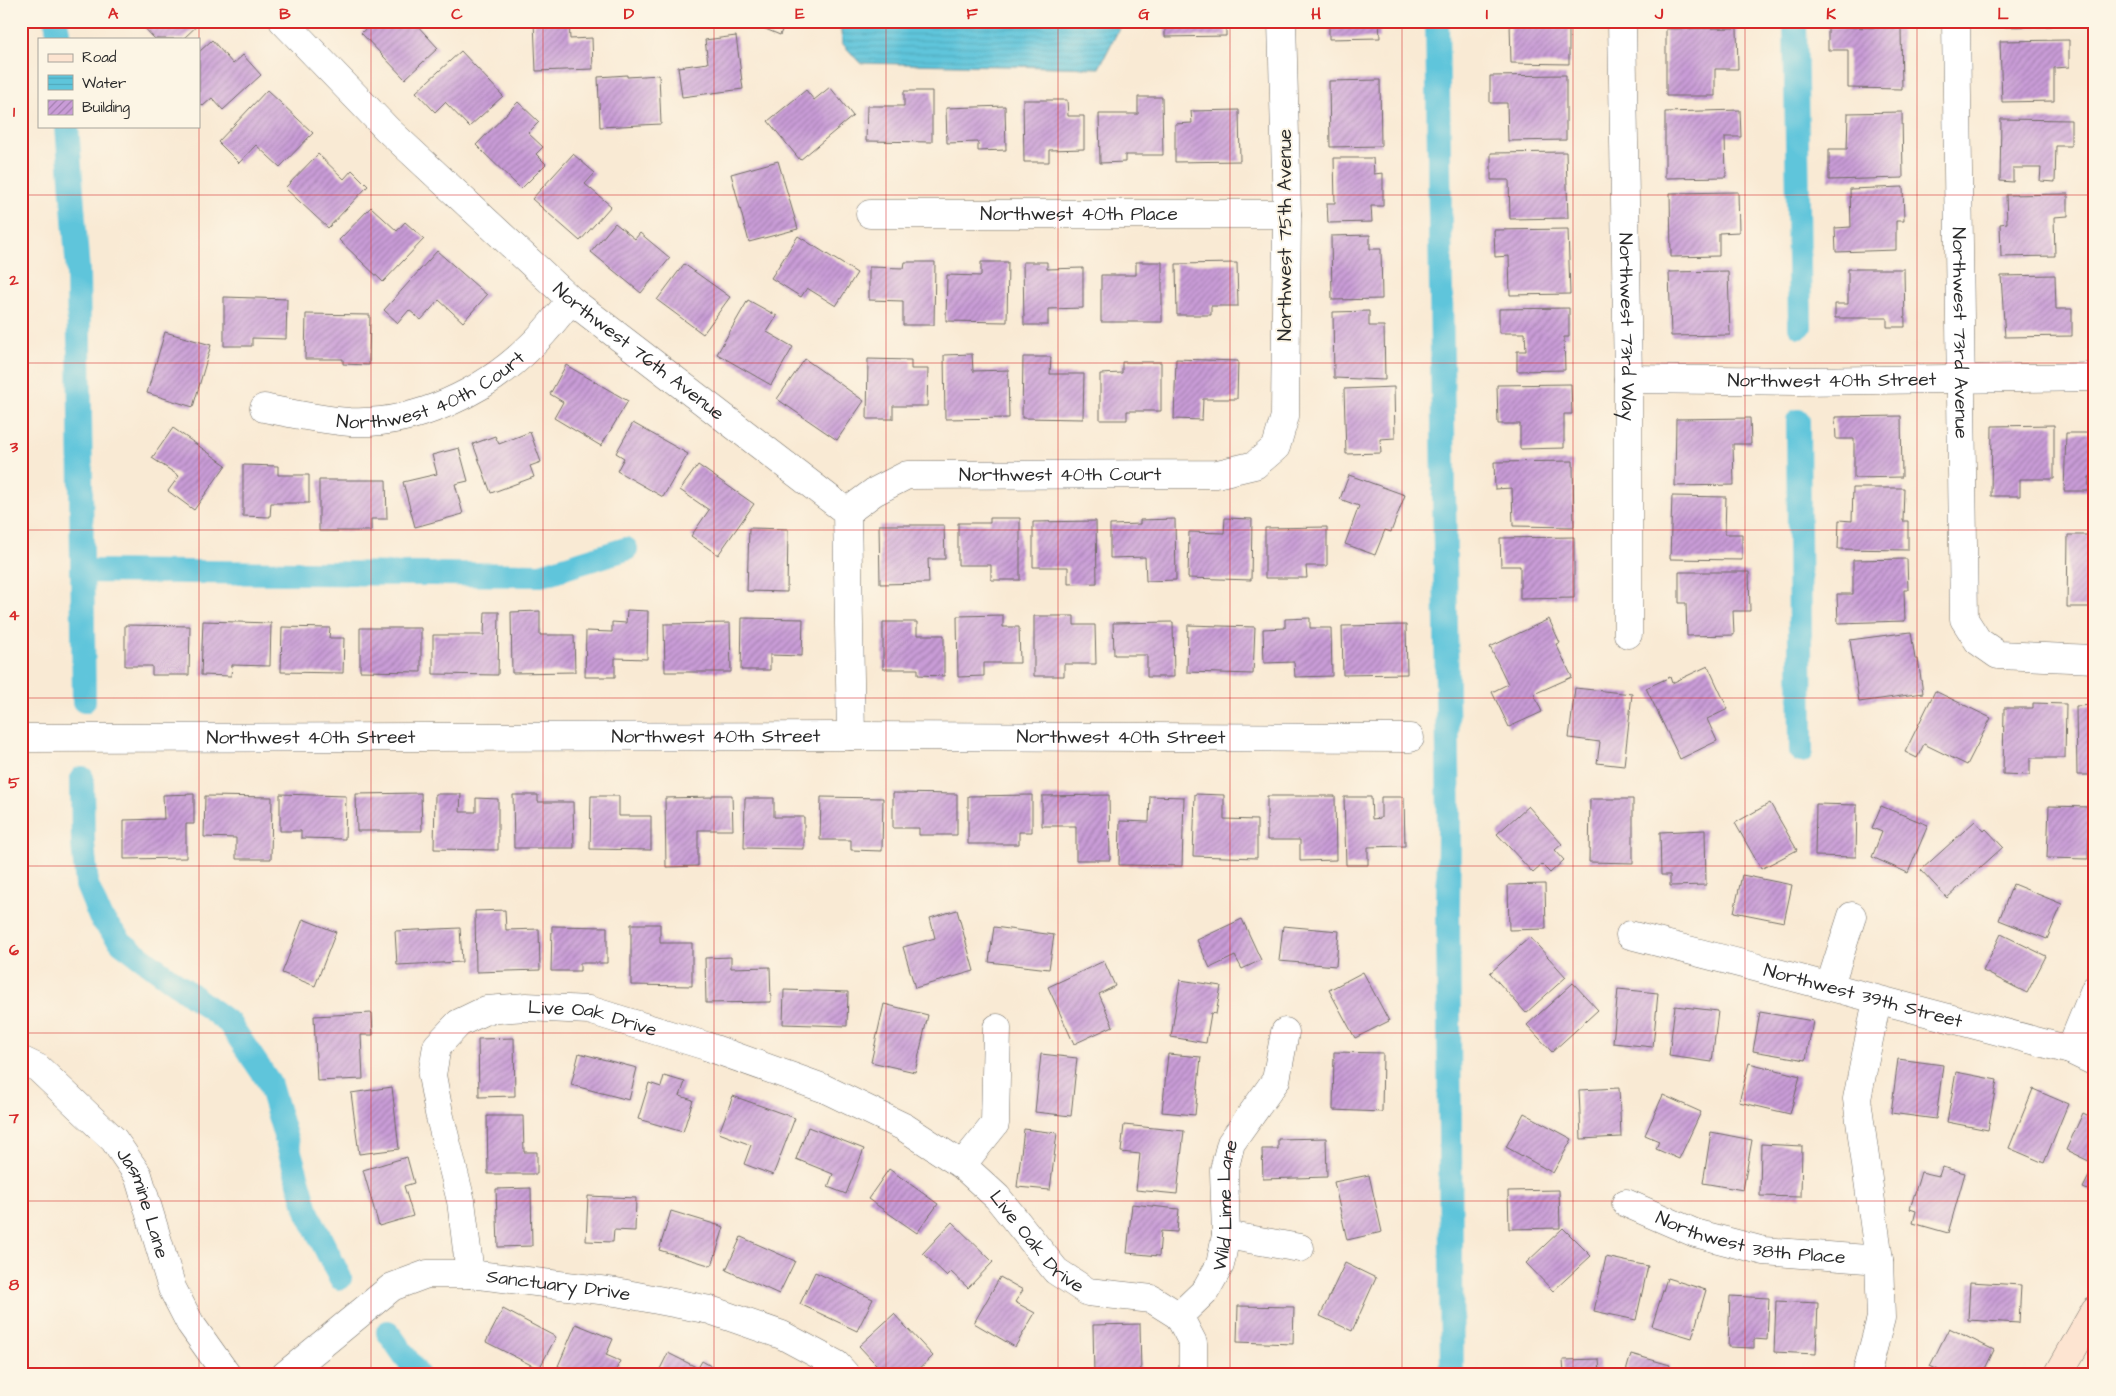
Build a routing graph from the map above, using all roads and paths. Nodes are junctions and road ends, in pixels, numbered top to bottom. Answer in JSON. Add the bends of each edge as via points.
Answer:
{"nodes":[{"id":1,"x":283,"y":21,"type":"edge"},
{"id":2,"x":1282,"y":21,"type":"edge"},
{"id":3,"x":1622,"y":21,"type":"edge"},
{"id":4,"x":1956,"y":21,"type":"edge"},
{"id":5,"x":870,"y":214,"type":"dead end"},
{"id":6,"x":1287,"y":214,"type":"junction"},
{"id":7,"x":571,"y":300,"type":"junction"},
{"id":8,"x":2095,"y":377,"type":"edge"},
{"id":9,"x":1628,"y":379,"type":"junction"},
{"id":10,"x":1960,"y":379,"type":"junction"},
{"id":11,"x":264,"y":408,"type":"dead end"},
{"id":12,"x":1276,"y":447,"type":"joint"},
{"id":13,"x":847,"y":512,"type":"junction"},
{"id":14,"x":1628,"y":634,"type":"dead end"},
{"id":15,"x":2095,"y":659,"type":"edge"},
{"id":16,"x":851,"y":736,"type":"junction"},
{"id":17,"x":21,"y":738,"type":"edge"},
{"id":18,"x":1410,"y":738,"type":"dead end"},
{"id":19,"x":1852,"y":916,"type":"dead end"},
{"id":20,"x":1630,"y":936,"type":"dead end"},
{"id":21,"x":1830,"y":986,"type":"junction"},
{"id":22,"x":2095,"y":989,"type":"edge"},
{"id":23,"x":1877,"y":1000,"type":"junction"},
{"id":24,"x":997,"y":1028,"type":"dead end"},
{"id":25,"x":1285,"y":1032,"type":"dead end"},
{"id":26,"x":2070,"y":1050,"type":"junction"},
{"id":27,"x":21,"y":1060,"type":"edge"},
{"id":28,"x":2095,"y":1062,"type":"edge"},
{"id":29,"x":962,"y":1165,"type":"junction"},
{"id":30,"x":1626,"y":1203,"type":"dead end"},
{"id":31,"x":1226,"y":1235,"type":"junction"},
{"id":32,"x":1300,"y":1248,"type":"dead end"},
{"id":33,"x":1879,"y":1260,"type":"junction"},
{"id":34,"x":470,"y":1274,"type":"junction"},
{"id":35,"x":2095,"y":1310,"type":"edge"},
{"id":36,"x":1179,"y":1316,"type":"junction"},
{"id":37,"x":226,"y":1375,"type":"edge"},
{"id":38,"x":285,"y":1375,"type":"edge"},
{"id":39,"x":846,"y":1375,"type":"edge"},
{"id":40,"x":1193,"y":1375,"type":"edge"},
{"id":41,"x":1866,"y":1375,"type":"edge"},
{"id":42,"x":2058,"y":1375,"type":"edge"}],
"edges":[{"from":1,"to":7,"type":"street","name":"Northwest 76th Avenue","via":[[387,129]]},
{"from":2,"to":6,"type":"street","name":"Northwest 75th Avenue"},
{"from":3,"to":9,"type":"street","name":"Northwest 73rd Way"},
{"from":4,"to":10,"type":"street","name":"Northwest 73rd Avenue"},
{"from":5,"to":6,"type":"street","name":"Northwest 40th Place"},
{"from":6,"to":12,"type":"street","name":"Northwest 75th Avenue","via":[[1285,416]]},
{"from":7,"to":11,"type":"street","name":"Northwest 40th Court","via":[[531,346],[495,375],[462,397],[428,411],[352,422]]},
{"from":7,"to":13,"type":"street","name":"Northwest 76th Avenue"},
{"from":8,"to":10,"type":"street","name":"Northwest 40th Street"},
{"from":9,"to":10,"type":"street","name":"Northwest 40th Street"},
{"from":9,"to":14,"type":"street","name":"Northwest 73rd Way"},
{"from":10,"to":15,"type":"street","name":"Northwest 73rd Avenue","via":[[1964,620],[1978,641],[1998,655]]},
{"from":12,"to":13,"type":"street","name":"Northwest 40th Court","via":[[1255,465],[1217,474],[906,475],[874,492]]},
{"from":13,"to":16,"type":"street"},
{"from":16,"to":17,"type":"street","name":"Northwest 40th Street"},
{"from":16,"to":18,"type":"street","name":"Northwest 40th Street"},
{"from":19,"to":21,"type":"street"},
{"from":20,"to":21,"type":"street","name":"Northwest 39th Street"},
{"from":21,"to":23,"type":"street","name":"Northwest 39th Street"},
{"from":22,"to":26,"type":"street"},
{"from":23,"to":26,"type":"street","name":"Northwest 39th Street"},
{"from":23,"to":33,"type":"street","via":[[1857,1098]]},
{"from":24,"to":29,"type":"street","via":[[995,1124]]},
{"from":25,"to":31,"type":"street","name":"Wild Lime Lane","via":[[1276,1080],[1231,1143],[1224,1170]]},
{"from":26,"to":28,"type":"street","name":"Northwest 39th Street"},
{"from":27,"to":37,"type":"street","name":"Jasmine Lane","via":[[38,1068],[78,1104],[114,1140],[138,1175],[172,1288],[190,1323]]},
{"from":29,"to":34,"type":"street","name":"Live Oak Drive","via":[[904,1127],[823,1088],[706,1046],[589,1010],[526,1007],[486,1010],[459,1023],[437,1046],[432,1075],[461,1201]]},
{"from":29,"to":36,"type":"street","name":"Live Oak Drive","via":[[997,1197],[1056,1270],[1088,1292],[1152,1299]]},
{"from":30,"to":33,"type":"street","name":"Northwest 38th Place","via":[[1695,1233],[1764,1251]]},
{"from":31,"to":32,"type":"street"},
{"from":31,"to":36,"type":"street","name":"Wild Lime Lane","via":[[1220,1265],[1206,1290]]},
{"from":33,"to":41,"type":"street","via":[[1881,1318]]},
{"from":34,"to":38,"type":"street","name":"Sanctuary Drive","via":[[426,1274],[392,1287]]},
{"from":34,"to":39,"type":"street","name":"Sanctuary Drive","via":[[616,1292],[710,1310],[782,1335],[836,1364]]},
{"from":35,"to":42,"type":"main road"},
{"from":36,"to":40,"type":"street","via":[[1193,1342]]}]}
